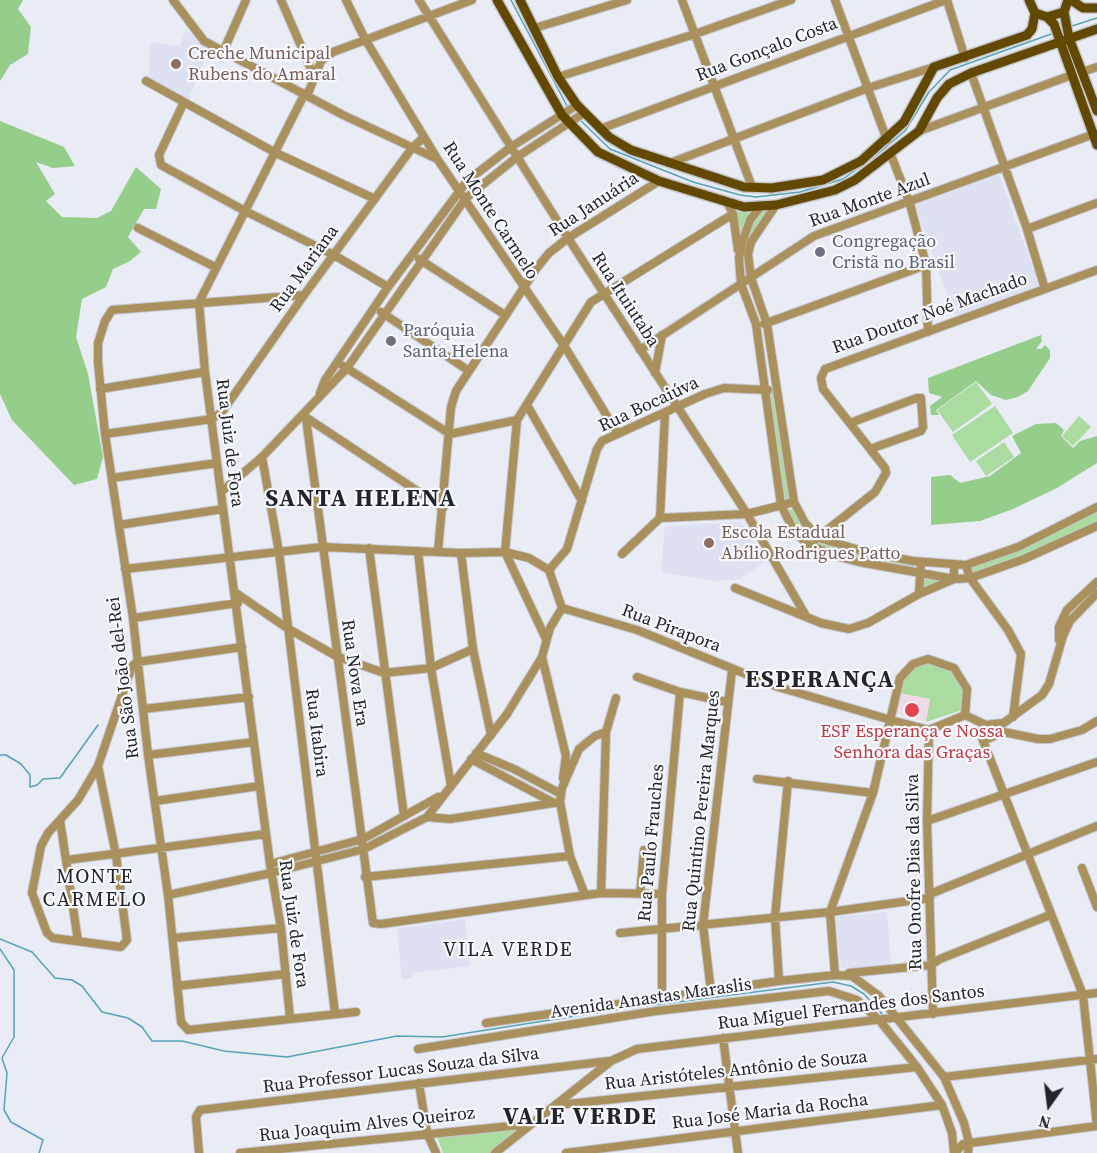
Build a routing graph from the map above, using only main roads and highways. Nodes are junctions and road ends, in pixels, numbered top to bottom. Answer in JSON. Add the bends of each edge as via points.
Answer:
{"nodes":[{"id":1,"x":497,"y":0,"type":"edge"},
{"id":2,"x":520,"y":0,"type":"edge"},
{"id":3,"x":1029,"y":0,"type":"edge"},
{"id":4,"x":1070,"y":0,"type":"edge"},
{"id":5,"x":1097,"y":8,"type":"edge"},
{"id":6,"x":1064,"y":12,"type":"junction"},
{"id":7,"x":1035,"y":13,"type":"junction"},
{"id":8,"x":1051,"y":21,"type":"junction"},
{"id":9,"x":1097,"y":29,"type":"edge"},
{"id":10,"x":1065,"y":39,"type":"junction"},
{"id":11,"x":1097,"y":111,"type":"edge"},
{"id":12,"x":1095,"y":134,"type":"edge"},
{"id":13,"x":1097,"y":145,"type":"edge"}],
"edges":[{"from":1,"to":10,"type":"main road","via":[[562,115],[598,152],[659,181],[744,207],[776,205],[836,190],[891,155],[919,130],[944,88],[970,73]]},
{"from":2,"to":7,"type":"main road","via":[[558,77],[600,129],[619,144],[670,164],[731,185],[752,188],[823,180],[861,161],[904,122],[934,67],[1027,35]]},
{"from":3,"to":7,"type":"main road"},
{"from":4,"to":5,"type":"main road","via":[[1083,8]]},
{"from":4,"to":6,"type":"main road"},
{"from":6,"to":8,"type":"main road"},
{"from":6,"to":10,"type":"main road"},
{"from":7,"to":8,"type":"main road"},
{"from":8,"to":10,"type":"main road"},
{"from":9,"to":10,"type":"main road"},
{"from":10,"to":11,"type":"main road"},
{"from":10,"to":12,"type":"main road","via":[[1072,75]]},
{"from":12,"to":13,"type":"main road"}]}
